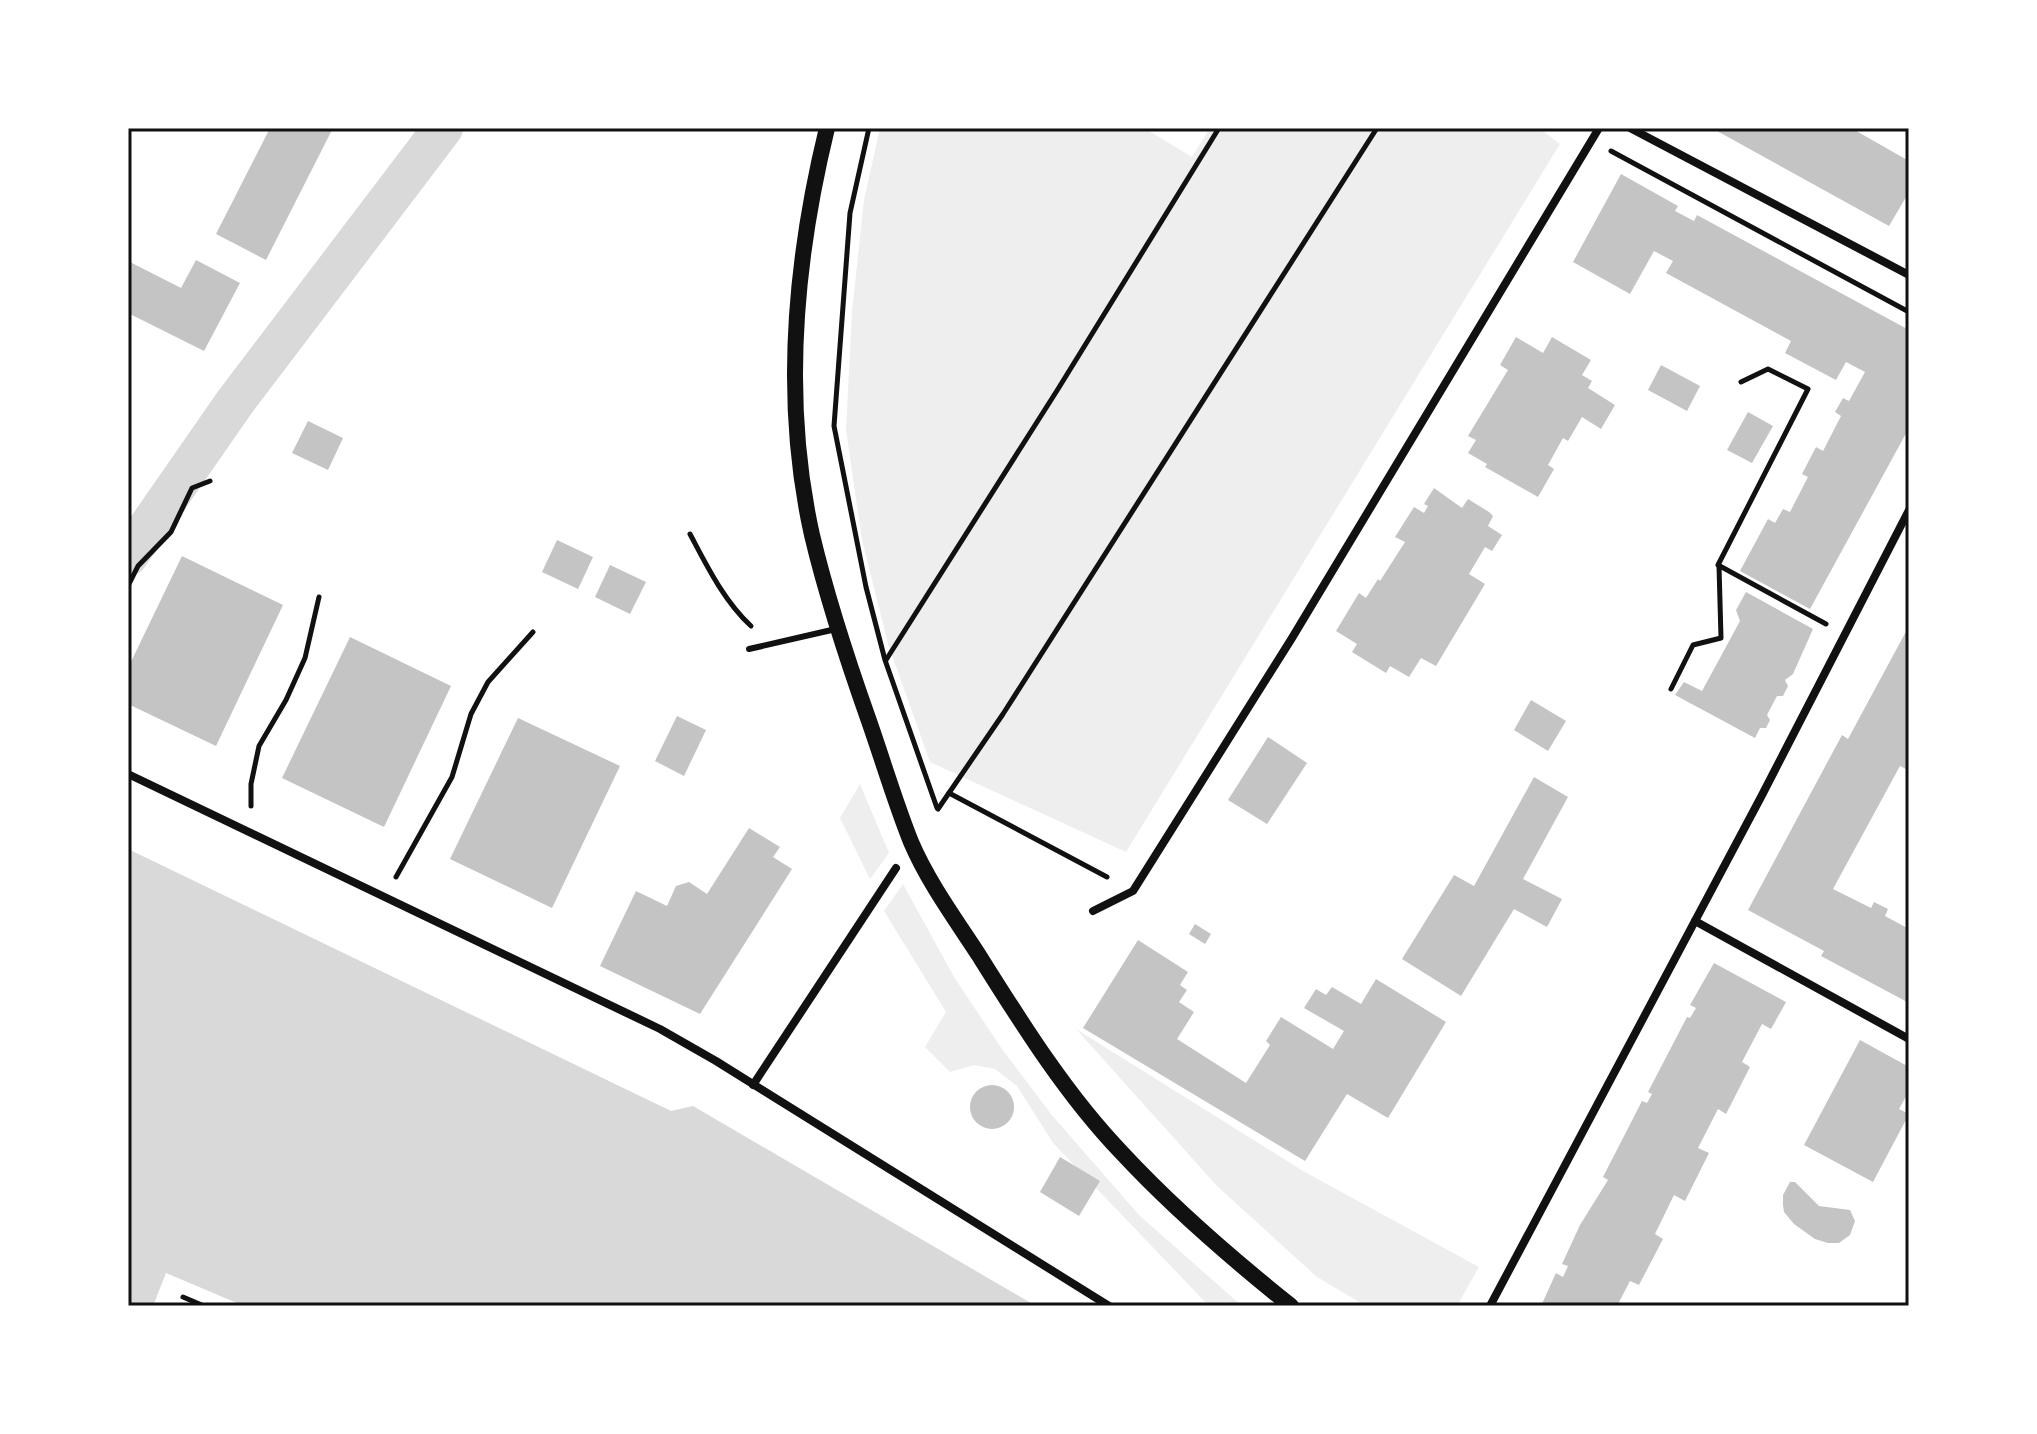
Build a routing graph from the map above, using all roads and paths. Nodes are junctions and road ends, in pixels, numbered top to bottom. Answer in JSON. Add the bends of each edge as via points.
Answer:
{"nodes":[{"id":1,"x":827,"y":128,"type":"edge"},
{"id":2,"x":869,"y":128,"type":"edge"},
{"id":3,"x":1219,"y":128,"type":"edge"},
{"id":4,"x":1377,"y":128,"type":"edge"},
{"id":5,"x":1599,"y":128,"type":"edge"},
{"id":6,"x":1630,"y":128,"type":"edge"},
{"id":7,"x":1591,"y":140,"type":"junction"},
{"id":8,"x":1909,"y":275,"type":"edge"},
{"id":9,"x":1909,"y":312,"type":"edge"},
{"id":10,"x":1741,"y":382,"type":"dead end"},
{"id":11,"x":210,"y":481,"type":"dead end"},
{"id":12,"x":1909,"y":510,"type":"edge"},
{"id":13,"x":690,"y":534,"type":"dead end"},
{"id":14,"x":1718,"y":565,"type":"junction"},
{"id":15,"x":128,"y":586,"type":"edge"},
{"id":16,"x":319,"y":597,"type":"dead end"},
{"id":17,"x":836,"y":629,"type":"junction"},
{"id":18,"x":533,"y":632,"type":"dead end"},
{"id":19,"x":1844,"y":634,"type":"junction"},
{"id":20,"x":770,"y":644,"type":"junction"},
{"id":21,"x":749,"y":649,"type":"dead end"},
{"id":22,"x":885,"y":660,"type":"junction"},
{"id":23,"x":1671,"y":689,"type":"dead end"},
{"id":24,"x":128,"y":774,"type":"edge"},
{"id":25,"x":949,"y":793,"type":"junction"},
{"id":26,"x":244,"y":829,"type":"junction"},
{"id":27,"x":896,"y":868,"type":"dead end"},
{"id":28,"x":1133,"y":891,"type":"junction"},
{"id":29,"x":385,"y":897,"type":"junction"},
{"id":30,"x":1093,"y":911,"type":"dead end"},
{"id":31,"x":1695,"y":921,"type":"junction"},
{"id":32,"x":1909,"y":1039,"type":"edge"},
{"id":33,"x":753,"y":1085,"type":"junction"},
{"id":34,"x":183,"y":1297,"type":"dead end"},
{"id":35,"x":204,"y":1306,"type":"edge"},
{"id":36,"x":1109,"y":1306,"type":"edge"},
{"id":37,"x":1291,"y":1306,"type":"edge"},
{"id":38,"x":1490,"y":1306,"type":"edge"}],
"edges":[{"from":1,"to":17,"type":"main road","via":[[801,276],[795,361],[798,441],[811,531]]},
{"from":2,"to":22,"type":"path","via":[[850,213],[834,426]]},
{"from":3,"to":22,"type":"path"},
{"from":4,"to":25,"type":"path"},
{"from":5,"to":7,"type":"street"},
{"from":6,"to":8,"type":"street"},
{"from":7,"to":9,"type":"path"},
{"from":7,"to":28,"type":"street","via":[[1300,625]]},
{"from":10,"to":14,"type":"path","via":[[1768,369],[1808,389]]},
{"from":11,"to":15,"type":"path","via":[[192,488],[171,532],[138,566]]},
{"from":12,"to":19,"type":"street"},
{"from":13,"to":20,"type":"path","via":[[739,615]]},
{"from":14,"to":19,"type":"path"},
{"from":14,"to":23,"type":"path","via":[[1721,638],[1693,645]]},
{"from":16,"to":26,"type":"path","via":[[305,658],[259,746]]},
{"from":17,"to":20,"type":"lane"},
{"from":17,"to":37,"type":"main road","via":[[912,844],[1002,992],[1119,1151],[1212,1242]]},
{"from":18,"to":29,"type":"path","via":[[488,682],[471,714],[452,777]]},
{"from":19,"to":31,"type":"street"},
{"from":20,"to":21,"type":"lane"},
{"from":22,"to":25,"type":"path","via":[[938,809]]},
{"from":24,"to":26,"type":"street"},
{"from":25,"to":28,"type":"path"},
{"from":26,"to":29,"type":"street"},
{"from":27,"to":33,"type":"street"},
{"from":28,"to":30,"type":"street"},
{"from":29,"to":33,"type":"street","via":[[660,1029]]},
{"from":31,"to":32,"type":"street"},
{"from":31,"to":38,"type":"street"},
{"from":33,"to":36,"type":"street"},
{"from":34,"to":35,"type":"path"}]}
